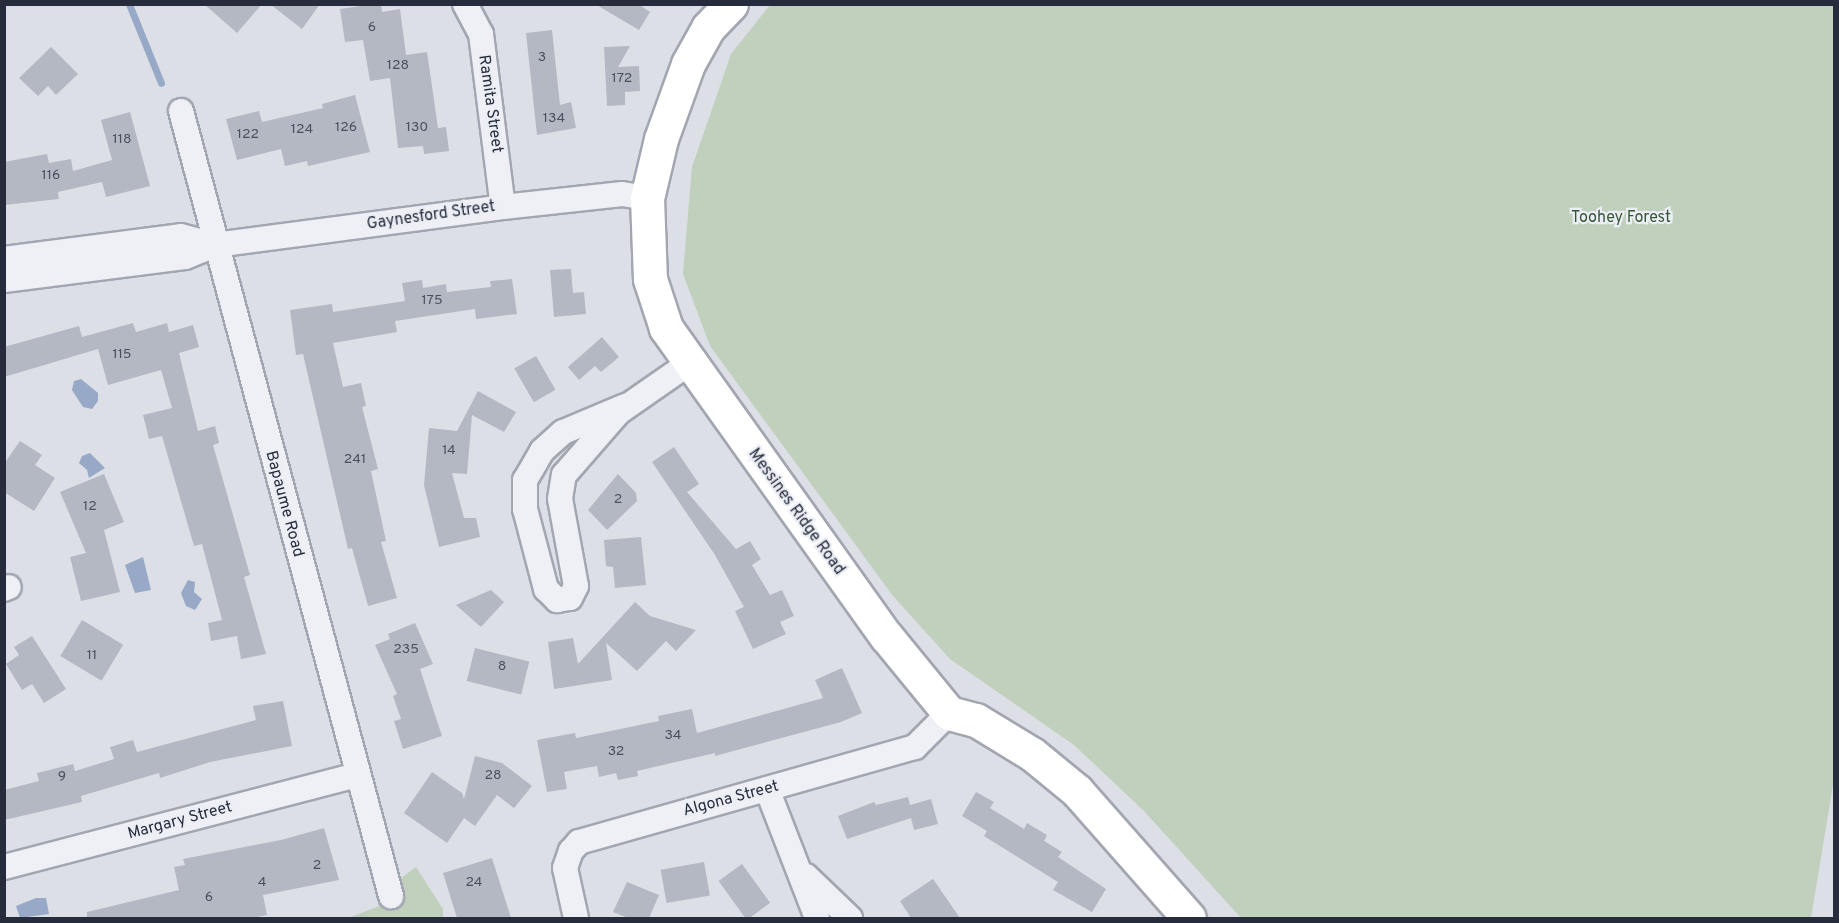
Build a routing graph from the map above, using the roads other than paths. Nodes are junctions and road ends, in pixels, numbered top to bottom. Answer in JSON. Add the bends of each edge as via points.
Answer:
{"nodes":[{"id":1,"x":465,"y":4,"type":"edge"},
{"id":2,"x":731,"y":4,"type":"edge"},
{"id":3,"x":181,"y":111,"type":"dead end"},
{"id":4,"x":647,"y":198,"type":"junction"},
{"id":5,"x":504,"y":207,"type":"junction"},
{"id":6,"x":215,"y":245,"type":"junction"},
{"id":7,"x":4,"y":259,"type":"edge"},
{"id":8,"x":4,"y":280,"type":"edge"},
{"id":9,"x":688,"y":364,"type":"junction"},
{"id":10,"x":626,"y":406,"type":"junction"},
{"id":11,"x":949,"y":713,"type":"junction"},
{"id":12,"x":356,"y":775,"type":"junction"},
{"id":13,"x":767,"y":789,"type":"junction"},
{"id":14,"x":4,"y":867,"type":"edge"},
{"id":15,"x":799,"y":867,"type":"junction"},
{"id":16,"x":391,"y":896,"type":"dead end"},
{"id":17,"x":576,"y":918,"type":"edge"},
{"id":18,"x":817,"y":918,"type":"edge"},
{"id":19,"x":850,"y":918,"type":"edge"},
{"id":20,"x":1189,"y":918,"type":"edge"}],
"edges":[{"from":1,"to":5,"type":"street","name":"Ramita Street","via":[[481,34]]},
{"from":2,"to":4,"type":"street","name":"Messines Ridge Road","via":[[708,27],[688,64],[661,139]]},
{"from":3,"to":6,"type":"street","name":"Bapaume Road"},
{"from":4,"to":5,"type":"street","name":"Gaynesford Street","via":[[622,194]]},
{"from":4,"to":9,"type":"street","name":"Messines Ridge Road","via":[[645,235],[652,290],[666,328]]},
{"from":5,"to":6,"type":"street","name":"Gaynesford Street"},
{"from":6,"to":7,"type":"street","name":"Gaynesford Street","via":[[181,236]]},
{"from":6,"to":8,"type":"street","name":"Gaynesford Street","via":[[185,257]]},
{"from":6,"to":12,"type":"street","name":"Bapaume Road"},
{"from":9,"to":10,"type":"street"},
{"from":9,"to":11,"type":"street","name":"Messines Ridge Road","via":[[886,636]]},
{"from":10,"to":10,"type":"street","via":[[587,445],[561,482],[561,507],[576,586],[570,598],[555,600],[545,585],[525,509],[525,480],[542,451],[563,432]]},
{"from":11,"to":13,"type":"street","name":"Algona Street","via":[[915,747]]},
{"from":11,"to":20,"type":"street","via":[[976,720],[1032,754],[1077,791]]},
{"from":12,"to":14,"type":"street","name":"Margary Street"},
{"from":12,"to":16,"type":"street","name":"Bapaume Road"},
{"from":13,"to":15,"type":"street"},
{"from":13,"to":17,"type":"street","name":"Algona Street","via":[[579,842],[571,851],[566,868]]},
{"from":15,"to":18,"type":"street"},
{"from":15,"to":19,"type":"street"}]}
